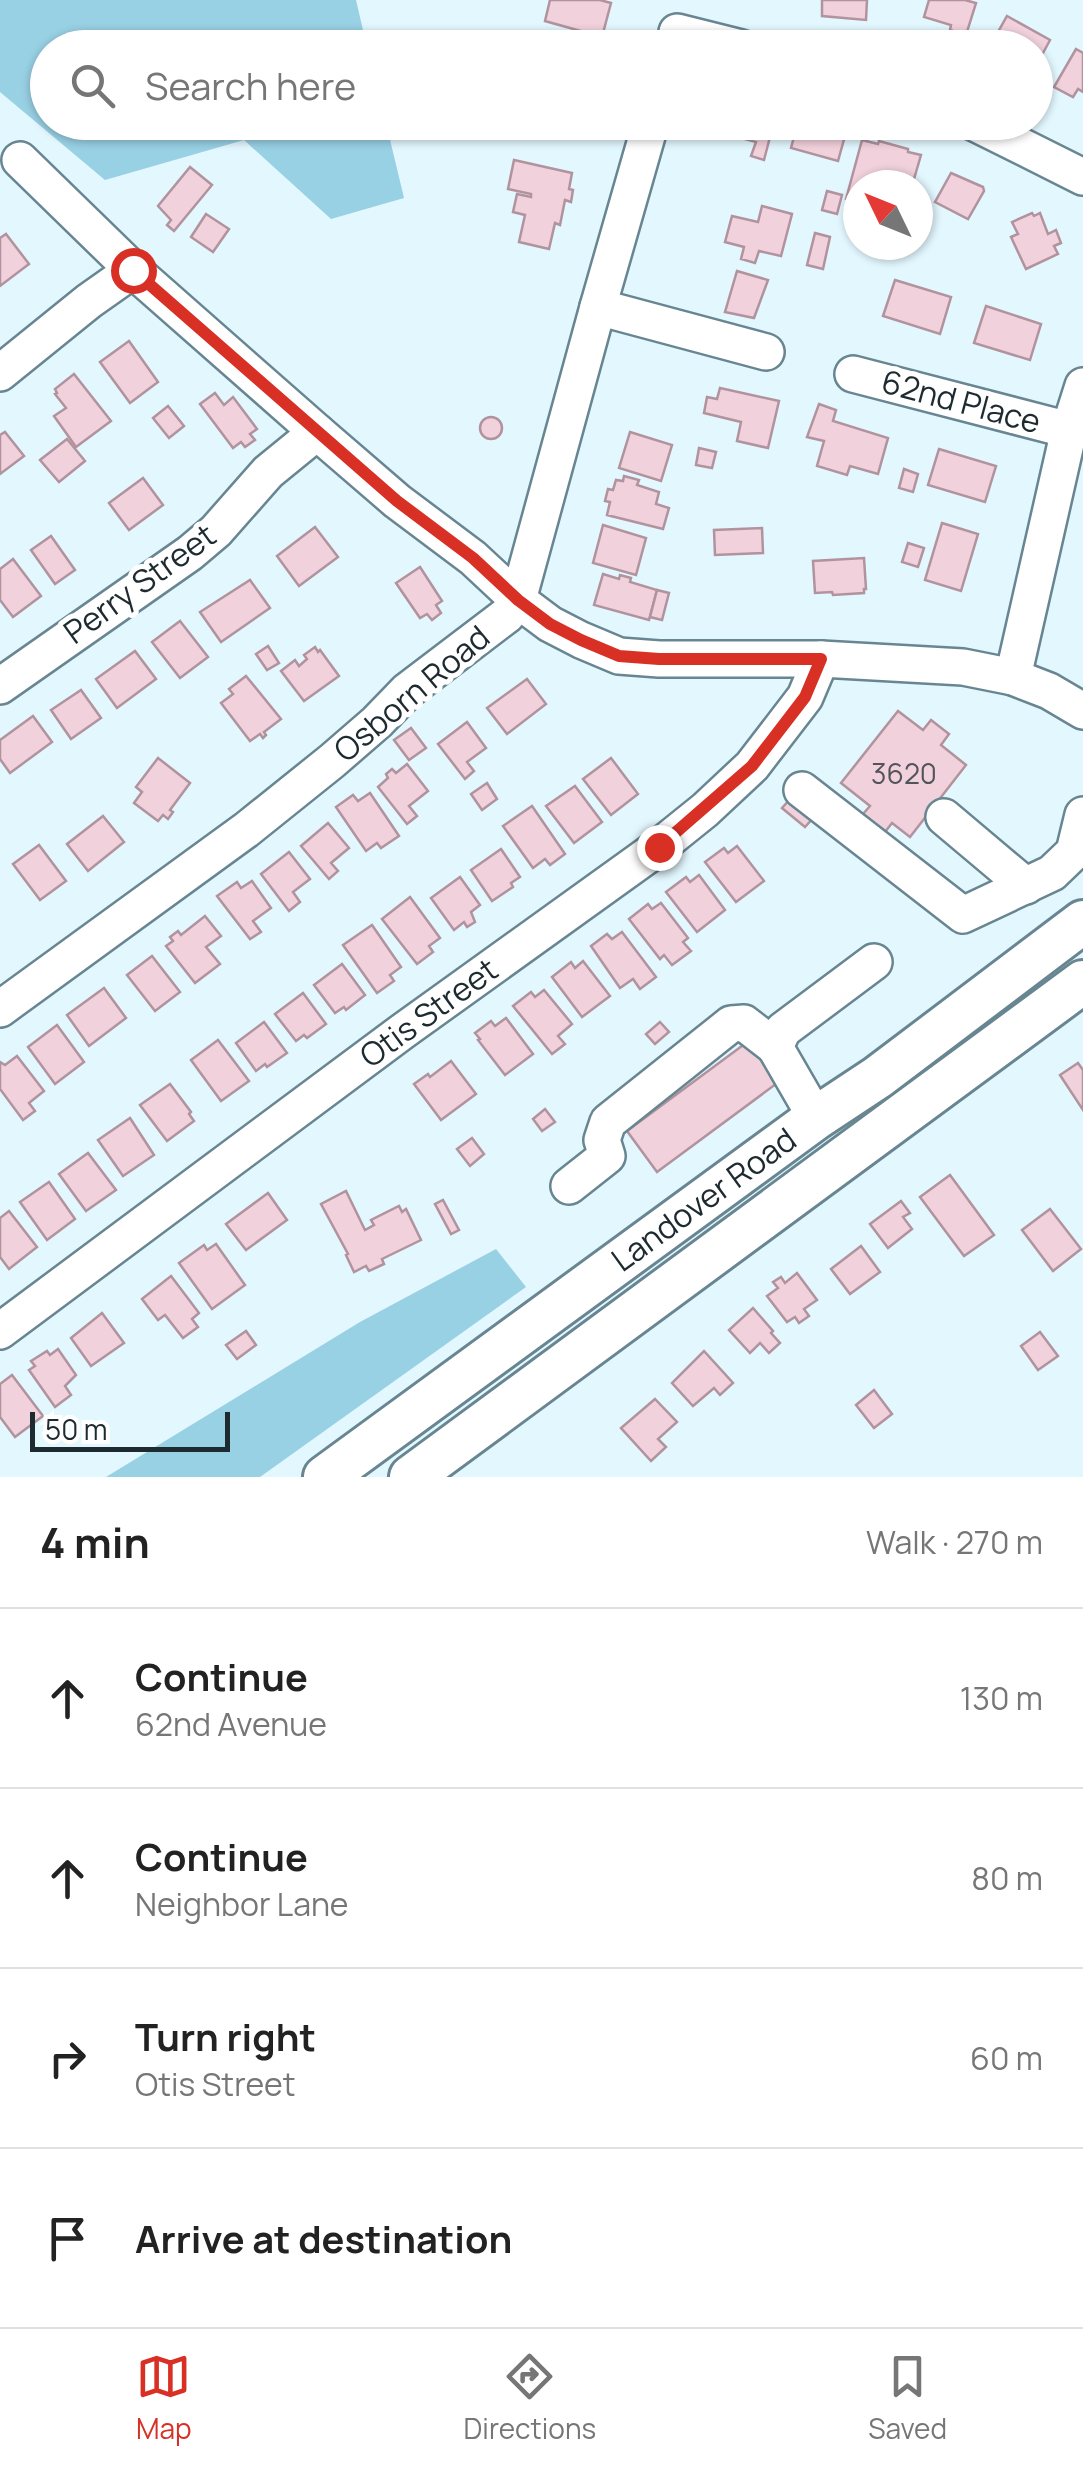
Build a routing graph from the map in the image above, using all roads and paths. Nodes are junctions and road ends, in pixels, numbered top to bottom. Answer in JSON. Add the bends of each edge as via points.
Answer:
{"nodes":[{"id":1,"x":646,"y":140,"type":"edge"},
{"id":2,"x":1009,"y":140,"type":"edge"},
{"id":3,"x":20,"y":160,"type":"dead end"},
{"id":4,"x":1083,"y":177,"type":"edge"},
{"id":5,"x":133,"y":270,"type":"junction"},
{"id":6,"x":598,"y":307,"type":"junction"},
{"id":7,"x":766,"y":352,"type":"dead end"},
{"id":8,"x":0,"y":373,"type":"edge"},
{"id":9,"x":853,"y":374,"type":"dead end"},
{"id":10,"x":1083,"y":386,"type":"edge"},
{"id":11,"x":1069,"y":430,"type":"junction"},
{"id":12,"x":317,"y":432,"type":"junction"},
{"id":13,"x":518,"y":600,"type":"junction"},
{"id":14,"x":821,"y":659,"type":"junction"},
{"id":15,"x":1014,"y":677,"type":"junction"},
{"id":16,"x":0,"y":686,"type":"edge"},
{"id":17,"x":1083,"y":711,"type":"edge"},
{"id":18,"x":802,"y":790,"type":"dead end"},
{"id":19,"x":1083,"y":815,"type":"edge"},
{"id":20,"x":944,"y":817,"type":"dead end"},
{"id":21,"x":1026,"y":886,"type":"junction"},
{"id":22,"x":1083,"y":922,"type":"edge"},
{"id":23,"x":874,"y":962,"type":"dead end"},
{"id":24,"x":1083,"y":982,"type":"edge"},
{"id":25,"x":0,"y":1009,"type":"edge"},
{"id":26,"x":775,"y":1047,"type":"junction"},
{"id":27,"x":816,"y":1118,"type":"junction"},
{"id":28,"x":569,"y":1186,"type":"dead end"},
{"id":29,"x":0,"y":1331,"type":"edge"},
{"id":30,"x":325,"y":1477,"type":"edge"},
{"id":31,"x":411,"y":1477,"type":"edge"}],
"edges":[{"from":1,"to":6,"type":"street","name":"Osborn Road"},
{"from":2,"to":4,"type":"street"},
{"from":3,"to":5,"type":"street"},
{"from":5,"to":8,"type":"street"},
{"from":5,"to":12,"type":"street"},
{"from":6,"to":7,"type":"street"},
{"from":6,"to":13,"type":"street","name":"Osborn Road"},
{"from":9,"to":11,"type":"street","name":"62nd Place"},
{"from":10,"to":11,"type":"street"},
{"from":11,"to":15,"type":"street"},
{"from":12,"to":13,"type":"street"},
{"from":12,"to":16,"type":"street","name":"Perry Street","via":[[190,553]]},
{"from":13,"to":14,"type":"street","via":[[619,656]]},
{"from":13,"to":25,"type":"street","name":"Osborn Road","via":[[246,830]]},
{"from":14,"to":15,"type":"street","via":[[963,667]]},
{"from":14,"to":29,"type":"street","name":"Otis Street","via":[[781,730],[690,822]]},
{"from":15,"to":17,"type":"street"},
{"from":18,"to":21,"type":"street","via":[[963,915]]},
{"from":19,"to":21,"type":"street","via":[[1074,852]]},
{"from":20,"to":21,"type":"street"},
{"from":22,"to":27,"type":"main road","name":"Landover Road"},
{"from":23,"to":26,"type":"street","via":[[783,1030]]},
{"from":24,"to":31,"type":"main road","name":"Landover Road"},
{"from":26,"to":27,"type":"street"},
{"from":26,"to":28,"type":"street","via":[[744,1023],[731,1024],[608,1122],[602,1140],[607,1156]]},
{"from":27,"to":30,"type":"main road","name":"Landover Road"}]}
